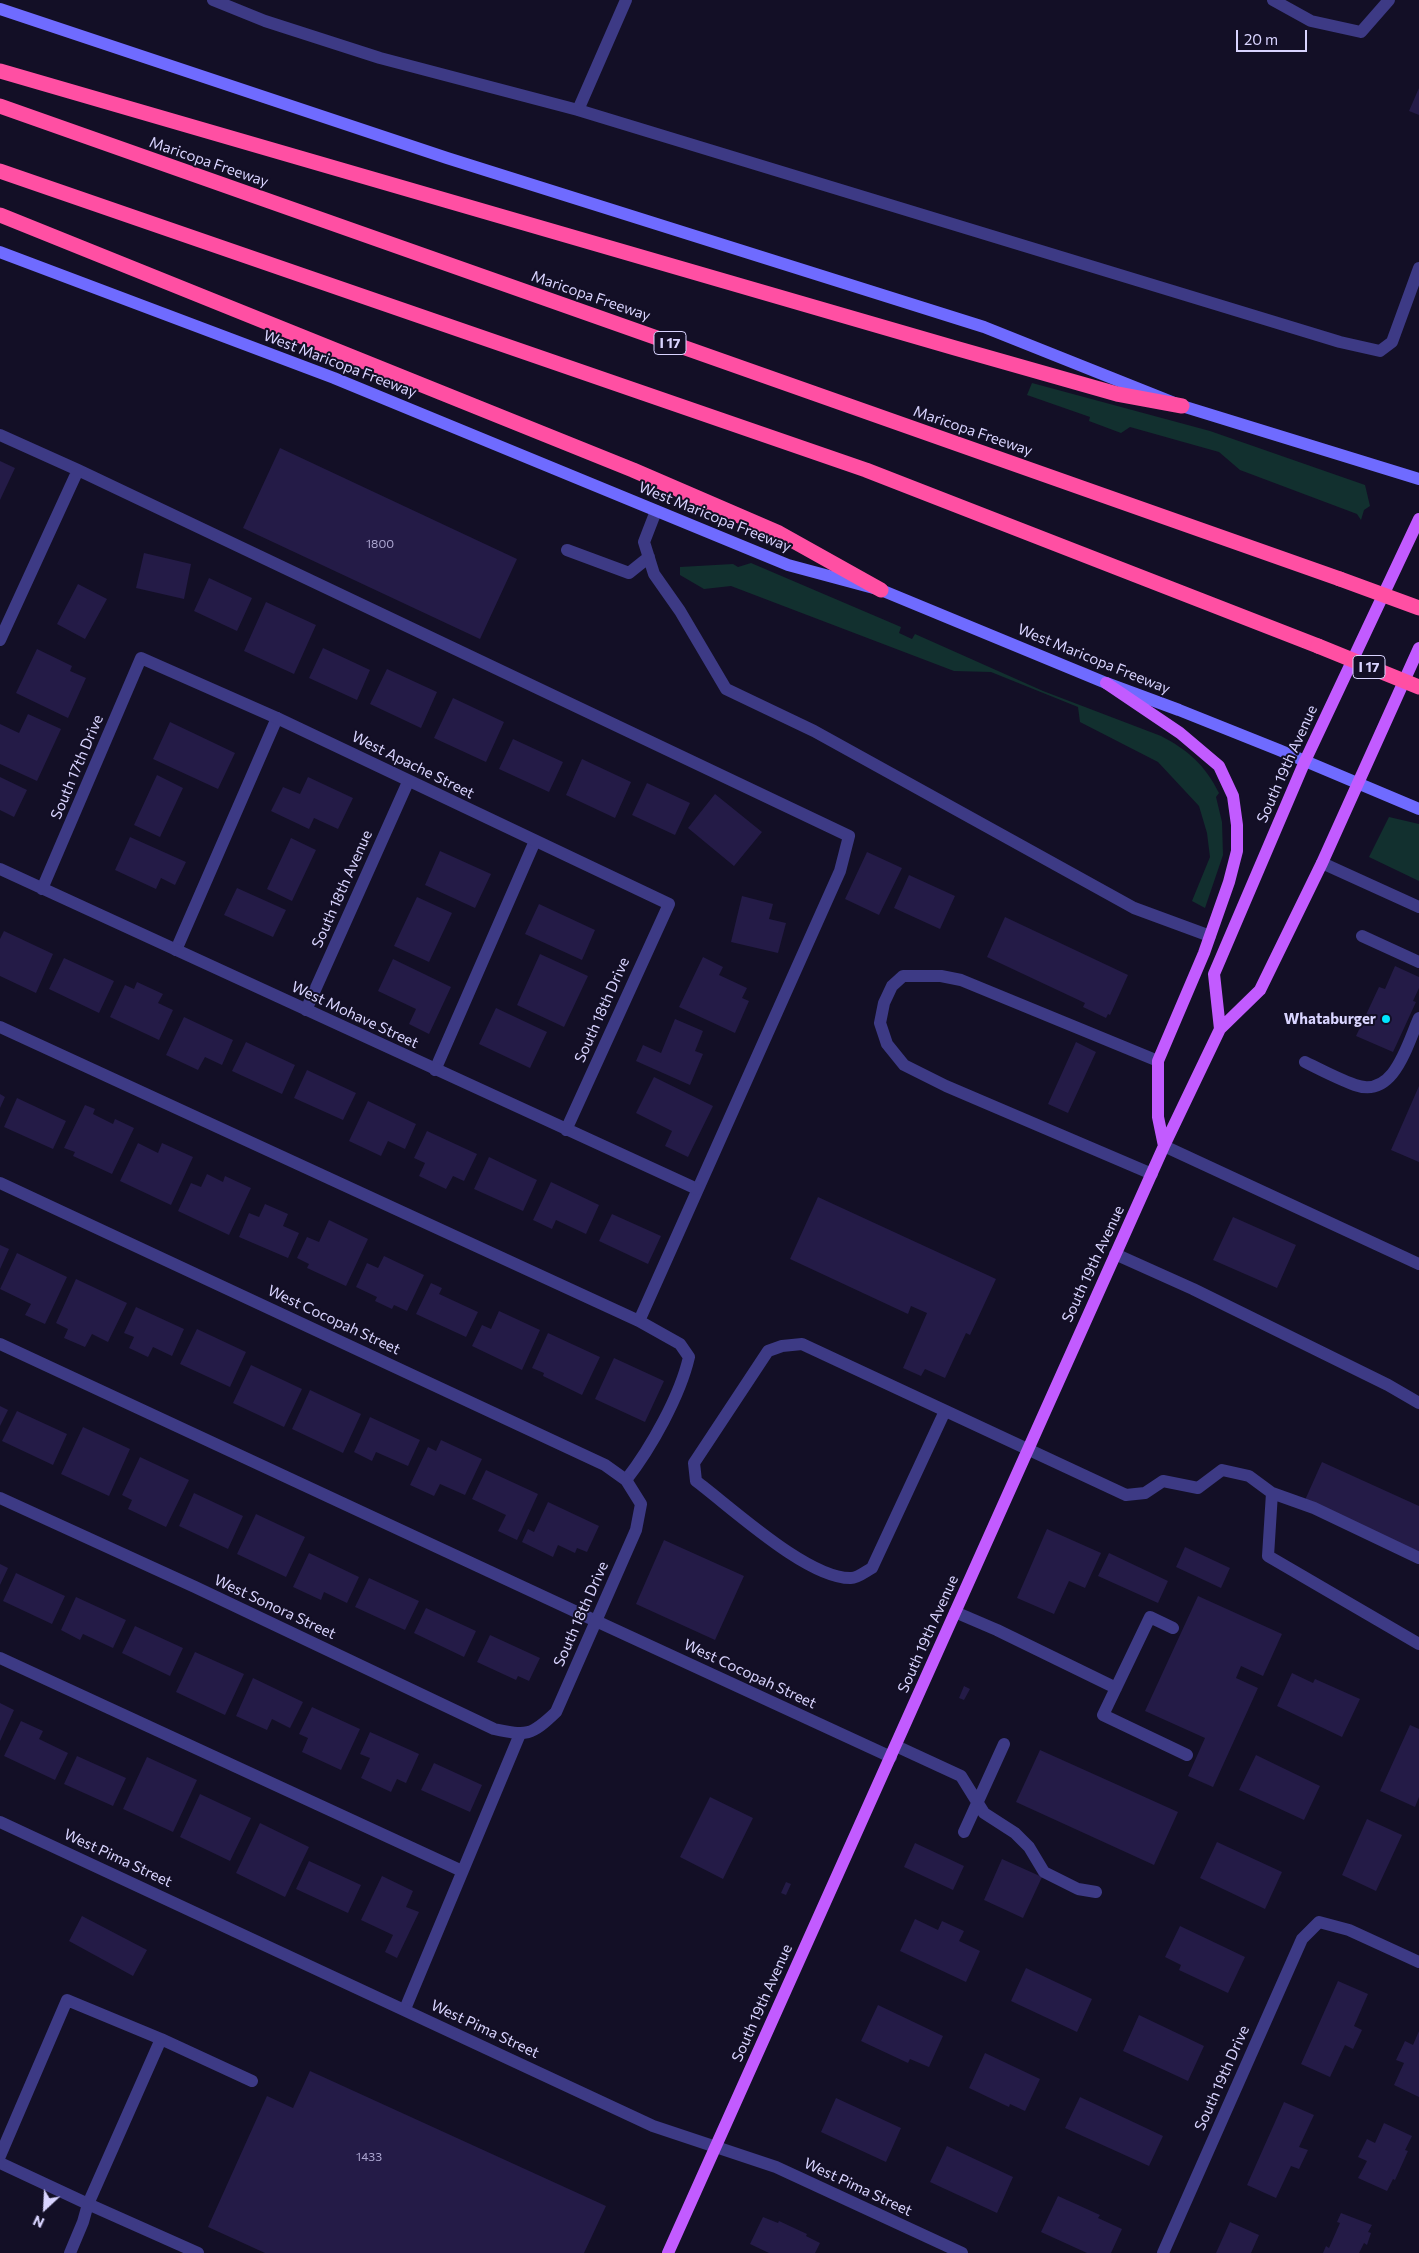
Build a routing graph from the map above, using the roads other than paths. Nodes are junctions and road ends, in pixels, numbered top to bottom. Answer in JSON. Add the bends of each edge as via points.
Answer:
{"nodes":[{"id":1,"x":213,"y":0,"type":"edge"},
{"id":2,"x":626,"y":0,"type":"edge"},
{"id":3,"x":1273,"y":0,"type":"edge"},
{"id":4,"x":1389,"y":0,"type":"edge"},
{"id":5,"x":0,"y":9,"type":"edge"},
{"id":6,"x":0,"y":70,"type":"edge"},
{"id":7,"x":0,"y":106,"type":"edge"},
{"id":8,"x":578,"y":110,"type":"junction"},
{"id":9,"x":0,"y":171,"type":"edge"},
{"id":10,"x":0,"y":215,"type":"edge"},
{"id":11,"x":0,"y":252,"type":"edge"},
{"id":12,"x":1419,"y":268,"type":"edge"},
{"id":13,"x":1182,"y":406,"type":"junction"},
{"id":14,"x":0,"y":435,"type":"edge"},
{"id":15,"x":78,"y":470,"type":"junction"},
{"id":16,"x":1419,"y":479,"type":"edge"},
{"id":17,"x":656,"y":511,"type":"junction"},
{"id":18,"x":1419,"y":519,"type":"edge"},
{"id":19,"x":567,"y":550,"type":"dead end"},
{"id":20,"x":649,"y":557,"type":"junction"},
{"id":21,"x":881,"y":590,"type":"junction"},
{"id":22,"x":1419,"y":608,"type":"edge"},
{"id":23,"x":0,"y":640,"type":"edge"},
{"id":24,"x":1419,"y":648,"type":"edge"},
{"id":25,"x":141,"y":658,"type":"joint"},
{"id":26,"x":1106,"y":683,"type":"junction"},
{"id":27,"x":1419,"y":687,"type":"edge"},
{"id":28,"x":276,"y":718,"type":"junction"},
{"id":29,"x":1305,"y":761,"type":"junction"},
{"id":30,"x":408,"y":782,"type":"junction"},
{"id":31,"x":1357,"y":784,"type":"junction"},
{"id":32,"x":1419,"y":809,"type":"edge"},
{"id":33,"x":535,"y":841,"type":"junction"},
{"id":34,"x":1322,"y":862,"type":"junction"},
{"id":35,"x":0,"y":869,"type":"edge"},
{"id":36,"x":42,"y":889,"type":"junction"},
{"id":37,"x":669,"y":904,"type":"joint"},
{"id":38,"x":1419,"y":907,"type":"edge"},
{"id":39,"x":1210,"y":936,"type":"junction"},
{"id":40,"x":1362,"y":936,"type":"dead end"},
{"id":41,"x":176,"y":950,"type":"junction"},
{"id":42,"x":1419,"y":962,"type":"edge"},
{"id":43,"x":306,"y":1010,"type":"junction"},
{"id":44,"x":1419,"y":1018,"type":"edge"},
{"id":45,"x":0,"y":1027,"type":"edge"},
{"id":46,"x":1220,"y":1029,"type":"junction"},
{"id":47,"x":1158,"y":1061,"type":"junction"},
{"id":48,"x":1305,"y":1062,"type":"dead end"},
{"id":49,"x":435,"y":1070,"type":"junction"},
{"id":50,"x":566,"y":1130,"type":"junction"},
{"id":51,"x":1164,"y":1146,"type":"junction"},
{"id":52,"x":1152,"y":1174,"type":"junction"},
{"id":53,"x":0,"y":1183,"type":"edge"},
{"id":54,"x":697,"y":1189,"type":"junction"},
{"id":55,"x":1115,"y":1254,"type":"junction"},
{"id":56,"x":1419,"y":1264,"type":"edge"},
{"id":57,"x":639,"y":1321,"type":"junction"},
{"id":58,"x":0,"y":1344,"type":"edge"},
{"id":59,"x":1419,"y":1403,"type":"edge"},
{"id":60,"x":945,"y":1411,"type":"junction"},
{"id":61,"x":1028,"y":1449,"type":"junction"},
{"id":62,"x":626,"y":1480,"type":"junction"},
{"id":63,"x":1272,"y":1493,"type":"junction"},
{"id":64,"x":0,"y":1498,"type":"edge"},
{"id":65,"x":641,"y":1504,"type":"joint"},
{"id":66,"x":1419,"y":1558,"type":"edge"},
{"id":67,"x":955,"y":1612,"type":"junction"},
{"id":68,"x":596,"y":1621,"type":"junction"},
{"id":69,"x":1173,"y":1628,"type":"dead end"},
{"id":70,"x":1419,"y":1644,"type":"edge"},
{"id":71,"x":0,"y":1658,"type":"edge"},
{"id":72,"x":1116,"y":1688,"type":"junction"},
{"id":73,"x":538,"y":1729,"type":"joint"},
{"id":74,"x":520,"y":1734,"type":"junction"},
{"id":75,"x":1004,"y":1744,"type":"dead end"},
{"id":76,"x":893,"y":1751,"type":"junction"},
{"id":77,"x":1187,"y":1755,"type":"dead end"},
{"id":78,"x":977,"y":1803,"type":"junction"},
{"id":79,"x":0,"y":1822,"type":"edge"},
{"id":80,"x":964,"y":1832,"type":"dead end"},
{"id":81,"x":462,"y":1871,"type":"junction"},
{"id":82,"x":1096,"y":1892,"type":"dead end"},
{"id":83,"x":1419,"y":1962,"type":"edge"},
{"id":84,"x":405,"y":2009,"type":"junction"},
{"id":85,"x":161,"y":2039,"type":"junction"},
{"id":86,"x":252,"y":2081,"type":"dead end"},
{"id":87,"x":715,"y":2146,"type":"junction"},
{"id":88,"x":0,"y":2156,"type":"edge"},
{"id":89,"x":0,"y":2164,"type":"edge"},
{"id":90,"x":88,"y":2204,"type":"junction"},
{"id":91,"x":70,"y":2253,"type":"edge"},
{"id":92,"x":198,"y":2253,"type":"edge"},
{"id":93,"x":668,"y":2253,"type":"edge"},
{"id":94,"x":962,"y":2253,"type":"edge"},
{"id":95,"x":1162,"y":2253,"type":"edge"}],
"edges":[{"from":1,"to":8,"type":"street","via":[[266,22],[380,58]]},
{"from":2,"to":8,"type":"street"},
{"from":3,"to":4,"type":"street","via":[[1311,21],[1361,32]]},
{"from":5,"to":13,"type":"main road","via":[[447,158],[984,326]]},
{"from":6,"to":13,"type":"highway","via":[[965,351],[1117,394]]},
{"from":7,"to":22,"type":"highway","name":"Maricopa Freeway","number":"I 17","bridge":true},
{"from":8,"to":12,"type":"street","via":[[1340,342],[1380,351],[1392,342]]},
{"from":9,"to":27,"type":"highway","number":"I 17","bridge":true,"via":[[866,470]]},
{"from":10,"to":21,"type":"highway","via":[[633,470],[779,533]]},
{"from":11,"to":17,"type":"main road","name":"West Maricopa Freeway","via":[[334,378]]},
{"from":13,"to":16,"type":"main road"},
{"from":14,"to":15,"type":"street"},
{"from":15,"to":23,"type":"street"},
{"from":15,"to":54,"type":"street","via":[[849,836],[840,871]]},
{"from":17,"to":20,"type":"street","via":[[644,542]]},
{"from":17,"to":21,"type":"main road","name":"West Maricopa Freeway","via":[[788,565]]},
{"from":18,"to":29,"type":"main road","name":"South 19th Avenue"},
{"from":19,"to":20,"type":"street","via":[[629,573]]},
{"from":20,"to":39,"type":"street","via":[[654,574],[726,689],[814,731],[1134,908]]},
{"from":21,"to":26,"type":"main road","name":"West Maricopa Freeway"},
{"from":24,"to":31,"type":"main road","name":"South 19th Avenue"},
{"from":25,"to":28,"type":"street","name":"West Apache Street"},
{"from":25,"to":36,"type":"street","name":"South 17th Drive"},
{"from":26,"to":29,"type":"main road","name":"West Maricopa Freeway"},
{"from":26,"to":39,"type":"main road","via":[[1199,748],[1219,766],[1233,796],[1236,851]]},
{"from":28,"to":30,"type":"street","name":"West Apache Street"},
{"from":28,"to":41,"type":"street"},
{"from":29,"to":31,"type":"main road","name":"West Maricopa Freeway"},
{"from":29,"to":46,"type":"main road","name":"South 19th Avenue","via":[[1214,974]]},
{"from":30,"to":33,"type":"street","name":"West Apache Street"},
{"from":30,"to":43,"type":"street","name":"South 18th Avenue"},
{"from":31,"to":32,"type":"main road","name":"West Maricopa Freeway"},
{"from":31,"to":34,"type":"main road","name":"South 19th Avenue"},
{"from":33,"to":37,"type":"street","name":"West Apache Street"},
{"from":33,"to":49,"type":"street"},
{"from":34,"to":38,"type":"street"},
{"from":34,"to":46,"type":"main road","name":"South 19th Avenue","via":[[1260,990]]},
{"from":35,"to":36,"type":"street","name":"West Mohave Street"},
{"from":36,"to":41,"type":"street","name":"West Mohave Street"},
{"from":37,"to":50,"type":"street","name":"South 18th Drive"},
{"from":39,"to":47,"type":"main road"},
{"from":40,"to":42,"type":"street"},
{"from":41,"to":43,"type":"street","name":"West Mohave Street"},
{"from":43,"to":49,"type":"street","name":"West Mohave Street"},
{"from":44,"to":48,"type":"street","via":[[1391,1077],[1379,1086],[1356,1086]]},
{"from":45,"to":57,"type":"street"},
{"from":46,"to":51,"type":"main road","name":"South 19th Avenue"},
{"from":47,"to":51,"type":"main road","via":[[1158,1118]]},
{"from":47,"to":52,"type":"street","via":[[960,980],[941,976],[903,976],[892,986],[880,1023],[887,1044],[904,1065]]},
{"from":49,"to":50,"type":"street","name":"West Mohave Street"},
{"from":50,"to":54,"type":"street","name":"West Mohave Street"},
{"from":51,"to":52,"type":"main road","name":"South 19th Avenue"},
{"from":51,"to":56,"type":"street"},
{"from":52,"to":55,"type":"main road","name":"South 19th Avenue"},
{"from":53,"to":62,"type":"street","name":"West Cocopah Street","via":[[605,1465]]},
{"from":54,"to":57,"type":"street"},
{"from":55,"to":59,"type":"street","via":[[1211,1298]]},
{"from":55,"to":61,"type":"main road","name":"South 19th Avenue"},
{"from":57,"to":62,"type":"street","via":[[680,1344],[690,1357],[682,1385],[639,1464]]},
{"from":58,"to":68,"type":"street","name":"West Cocopah Street"},
{"from":60,"to":60,"type":"street","via":[[802,1344],[782,1346],[768,1351],[713,1432],[694,1463],[696,1481],[801,1562],[833,1577],[854,1579],[872,1568]]},
{"from":60,"to":61,"type":"street"},
{"from":61,"to":63,"type":"street","via":[[1126,1495],[1145,1493],[1163,1481],[1198,1488],[1222,1470],[1249,1476]]},
{"from":61,"to":67,"type":"main road","name":"South 19th Avenue"},
{"from":62,"to":65,"type":"street","name":"West Cocopah Street"},
{"from":63,"to":66,"type":"street","via":[[1314,1508]]},
{"from":63,"to":70,"type":"street","via":[[1268,1556]]},
{"from":64,"to":74,"type":"street","name":"West Sonora Street","via":[[494,1729]]},
{"from":65,"to":68,"type":"street","name":"South 18th Drive","via":[[636,1530]]},
{"from":67,"to":72,"type":"street"},
{"from":67,"to":76,"type":"main road","name":"South 19th Avenue"},
{"from":68,"to":73,"type":"street","name":"South 18th Drive","via":[[556,1712]]},
{"from":68,"to":76,"type":"street","name":"West Cocopah Street"},
{"from":69,"to":72,"type":"street","via":[[1150,1617]]},
{"from":71,"to":81,"type":"street"},
{"from":72,"to":77,"type":"street","via":[[1103,1715]]},
{"from":73,"to":74,"type":"street","name":"West Sonora Street"},
{"from":74,"to":81,"type":"street"},
{"from":75,"to":78,"type":"street"},
{"from":76,"to":78,"type":"street","name":"West Cocopah Street","via":[[961,1776]]},
{"from":76,"to":87,"type":"main road","name":"South 19th Avenue"},
{"from":78,"to":80,"type":"street"},
{"from":78,"to":82,"type":"street","name":"West Cocopah Street","via":[[984,1813],[1015,1833],[1029,1847],[1044,1872],[1078,1889]]},
{"from":79,"to":84,"type":"street","name":"West Pima Street"},
{"from":81,"to":84,"type":"street"},
{"from":83,"to":95,"type":"street","name":"South 19th Drive","via":[[1349,1930],[1319,1922],[1302,1939]]},
{"from":84,"to":87,"type":"street","name":"West Pima Street","via":[[653,2126]]},
{"from":85,"to":86,"type":"street"},
{"from":85,"to":88,"type":"street","via":[[67,2000]]},
{"from":85,"to":90,"type":"street"},
{"from":87,"to":93,"type":"main road","name":"South 19th Avenue"},
{"from":87,"to":94,"type":"street","name":"West Pima Street","via":[[776,2166]]},
{"from":89,"to":90,"type":"street"},
{"from":90,"to":91,"type":"street"},
{"from":90,"to":92,"type":"street"}]}
